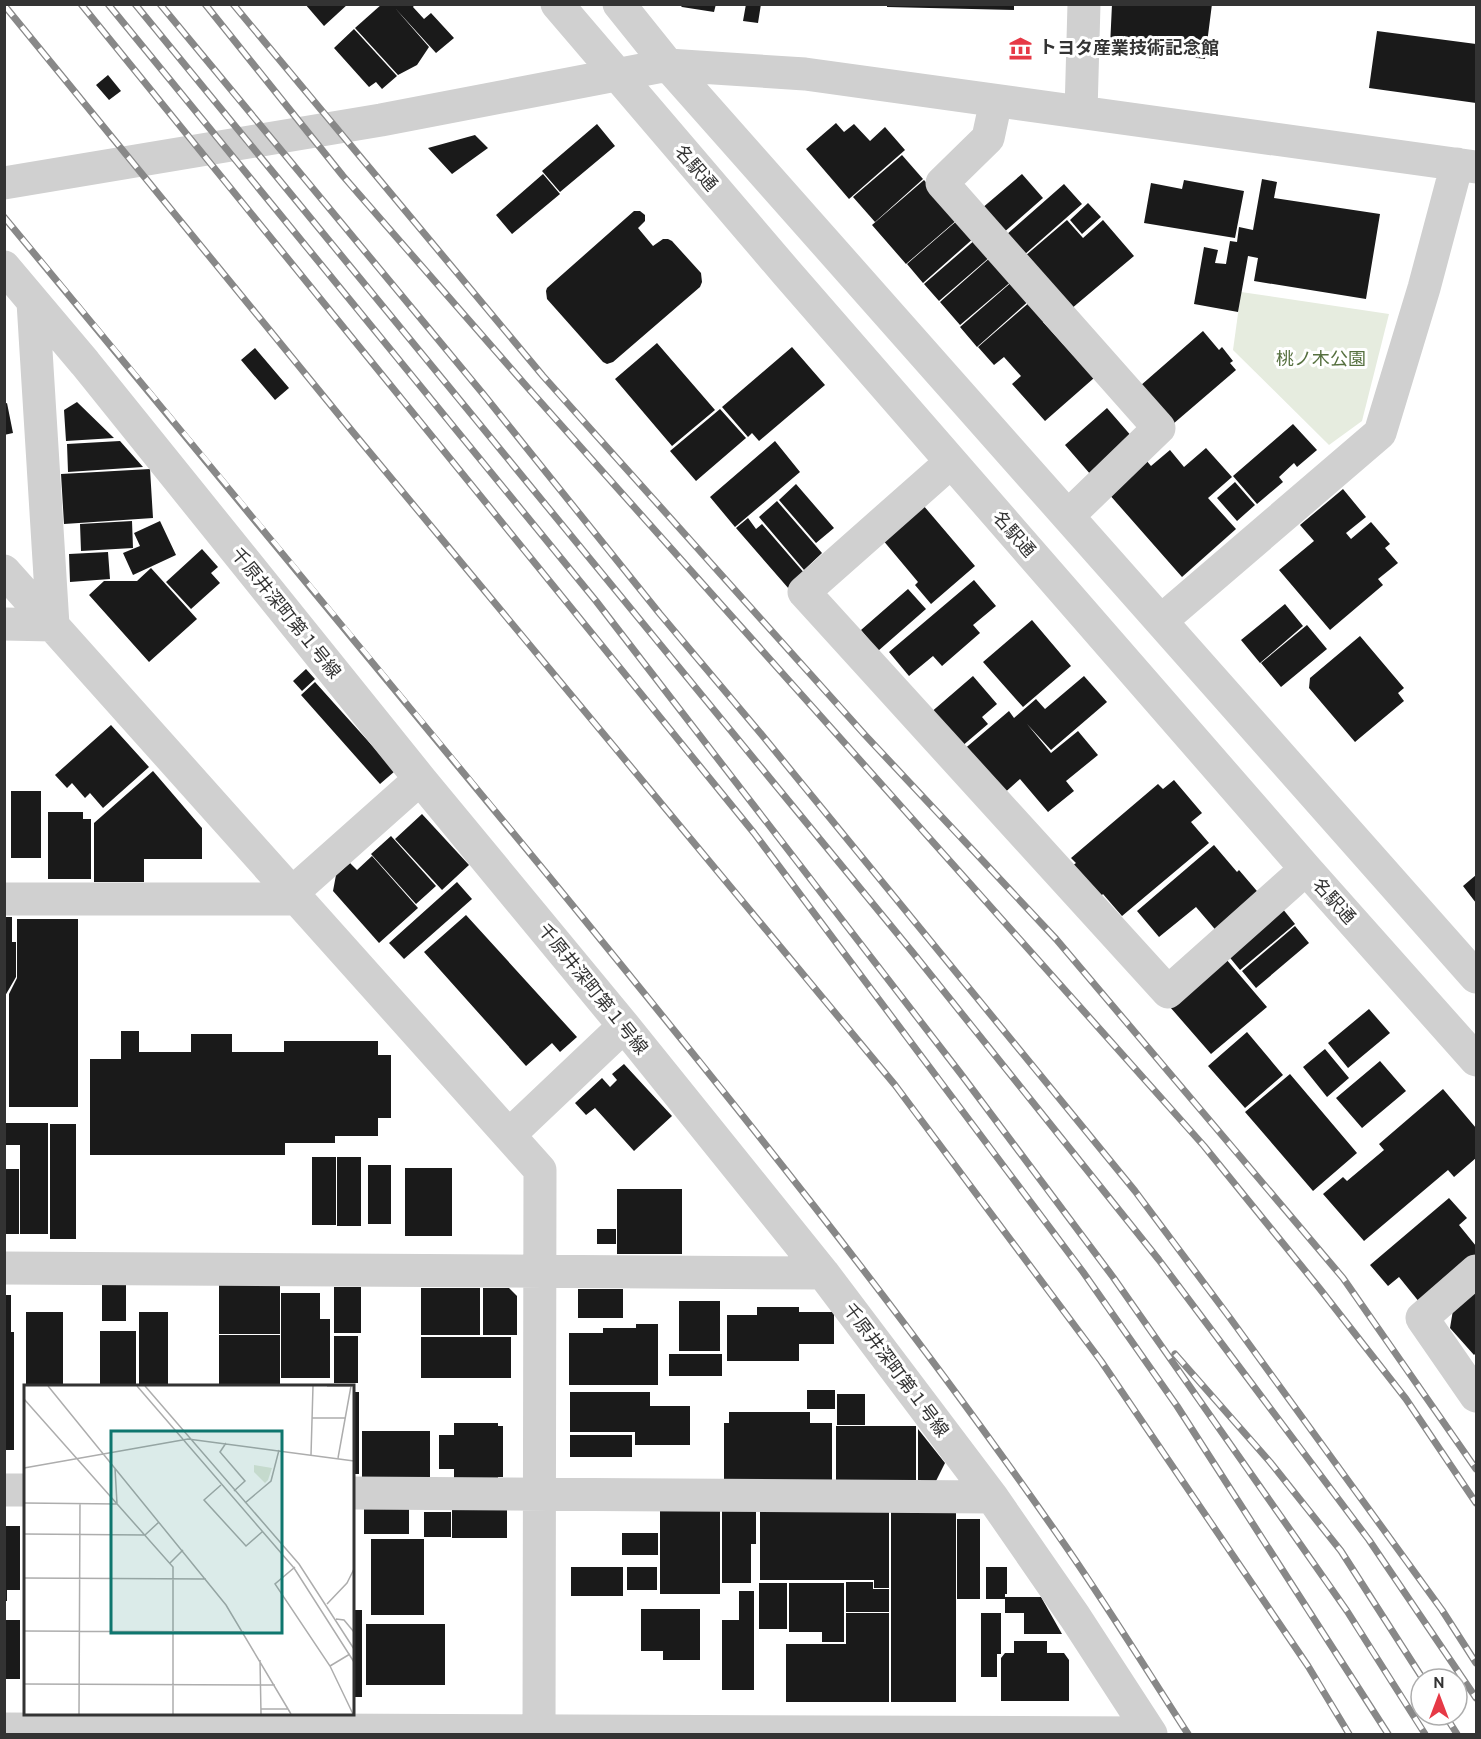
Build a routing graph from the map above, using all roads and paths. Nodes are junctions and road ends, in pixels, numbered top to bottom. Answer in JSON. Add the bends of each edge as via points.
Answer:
{"nodes":[{"id":1,"x":557,"y":4,"type":"edge"},
{"id":2,"x":619,"y":4,"type":"edge"},
{"id":3,"x":1084,"y":4,"type":"edge"},
{"id":4,"x":668,"y":65,"type":"junction"},
{"id":5,"x":616,"y":76,"type":"junction"},
{"id":6,"x":996,"y":101,"type":"junction"},
{"id":7,"x":1081,"y":112,"type":"junction"},
{"id":8,"x":1467,"y":165,"type":"edge"},
{"id":9,"x":4,"y":183,"type":"edge"},
{"id":10,"x":4,"y":267,"type":"edge"},
{"id":11,"x":33,"y":302,"type":"junction"},
{"id":12,"x":951,"y":462,"type":"junction"},
{"id":13,"x":1069,"y":515,"type":"junction"},
{"id":14,"x":4,"y":571,"type":"edge"},
{"id":15,"x":1162,"y":620,"type":"junction"},
{"id":16,"x":4,"y":624,"type":"edge"},
{"id":17,"x":52,"y":625,"type":"junction"},
{"id":18,"x":420,"y":779,"type":"junction"},
{"id":19,"x":1306,"y":869,"type":"junction"},
{"id":20,"x":296,"y":896,"type":"junction"},
{"id":21,"x":4,"y":899,"type":"edge"},
{"id":22,"x":1476,"y":977,"type":"edge"},
{"id":23,"x":624,"y":1026,"type":"junction"},
{"id":24,"x":1476,"y":1060,"type":"edge"},
{"id":25,"x":509,"y":1135,"type":"junction"},
{"id":26,"x":4,"y":1268,"type":"edge"},
{"id":27,"x":1476,"y":1271,"type":"edge"},
{"id":28,"x":540,"y":1272,"type":"junction"},
{"id":29,"x":823,"y":1274,"type":"junction"},
{"id":30,"x":1476,"y":1396,"type":"edge"},
{"id":31,"x":4,"y":1490,"type":"edge"},
{"id":32,"x":24,"y":1490,"type":"edge"},
{"id":33,"x":354,"y":1493,"type":"edge"},
{"id":34,"x":539,"y":1494,"type":"junction"},
{"id":35,"x":992,"y":1497,"type":"junction"},
{"id":36,"x":4,"y":1729,"type":"edge"},
{"id":37,"x":539,"y":1733,"type":"edge"},
{"id":38,"x":1150,"y":1734,"type":"edge"}],
"edges":[{"from":1,"to":5,"type":"street","name":"名駅通"},
{"from":2,"to":4,"type":"street"},
{"from":3,"to":7,"type":"street"},
{"from":4,"to":5,"type":"street"},
{"from":4,"to":6,"type":"street","via":[[784,72]]},
{"from":4,"to":13,"type":"street"},
{"from":5,"to":9,"type":"street"},
{"from":5,"to":12,"type":"street","name":"名駅通"},
{"from":6,"to":7,"type":"street"},
{"from":6,"to":13,"type":"street","via":[[988,138],[942,183],[1159,428]]},
{"from":7,"to":8,"type":"street"},
{"from":8,"to":15,"type":"street","via":[[1380,433]]},
{"from":10,"to":11,"type":"street","name":"千原井深町第１号線"},
{"from":11,"to":17,"type":"street"},
{"from":11,"to":18,"type":"street","name":"千原井深町第１号線"},
{"from":12,"to":19,"type":"street","name":"名駅通"},
{"from":12,"to":19,"type":"street","via":[[804,592],[1168,992]]},
{"from":13,"to":15,"type":"street"},
{"from":14,"to":17,"type":"street"},
{"from":15,"to":22,"type":"street"},
{"from":16,"to":17,"type":"street"},
{"from":17,"to":20,"type":"street"},
{"from":18,"to":20,"type":"street"},
{"from":18,"to":23,"type":"street","name":"千原井深町第１号線"},
{"from":19,"to":24,"type":"street","name":"名駅通"},
{"from":20,"to":21,"type":"street"},
{"from":20,"to":25,"type":"street"},
{"from":23,"to":25,"type":"street"},
{"from":23,"to":29,"type":"street","name":"千原井深町第１号線"},
{"from":25,"to":28,"type":"street","via":[[540,1170]]},
{"from":26,"to":28,"type":"street"},
{"from":27,"to":30,"type":"street","via":[[1422,1318]]},
{"from":28,"to":29,"type":"street"},
{"from":28,"to":34,"type":"street"},
{"from":29,"to":35,"type":"street","name":"千原井深町第１号線"},
{"from":31,"to":32,"type":"street"},
{"from":33,"to":34,"type":"street"},
{"from":34,"to":35,"type":"street"},
{"from":34,"to":37,"type":"street"},
{"from":35,"to":38,"type":"street","name":"千原井深町第１号線"},
{"from":36,"to":37,"type":"street"},
{"from":37,"to":38,"type":"street"}]}
